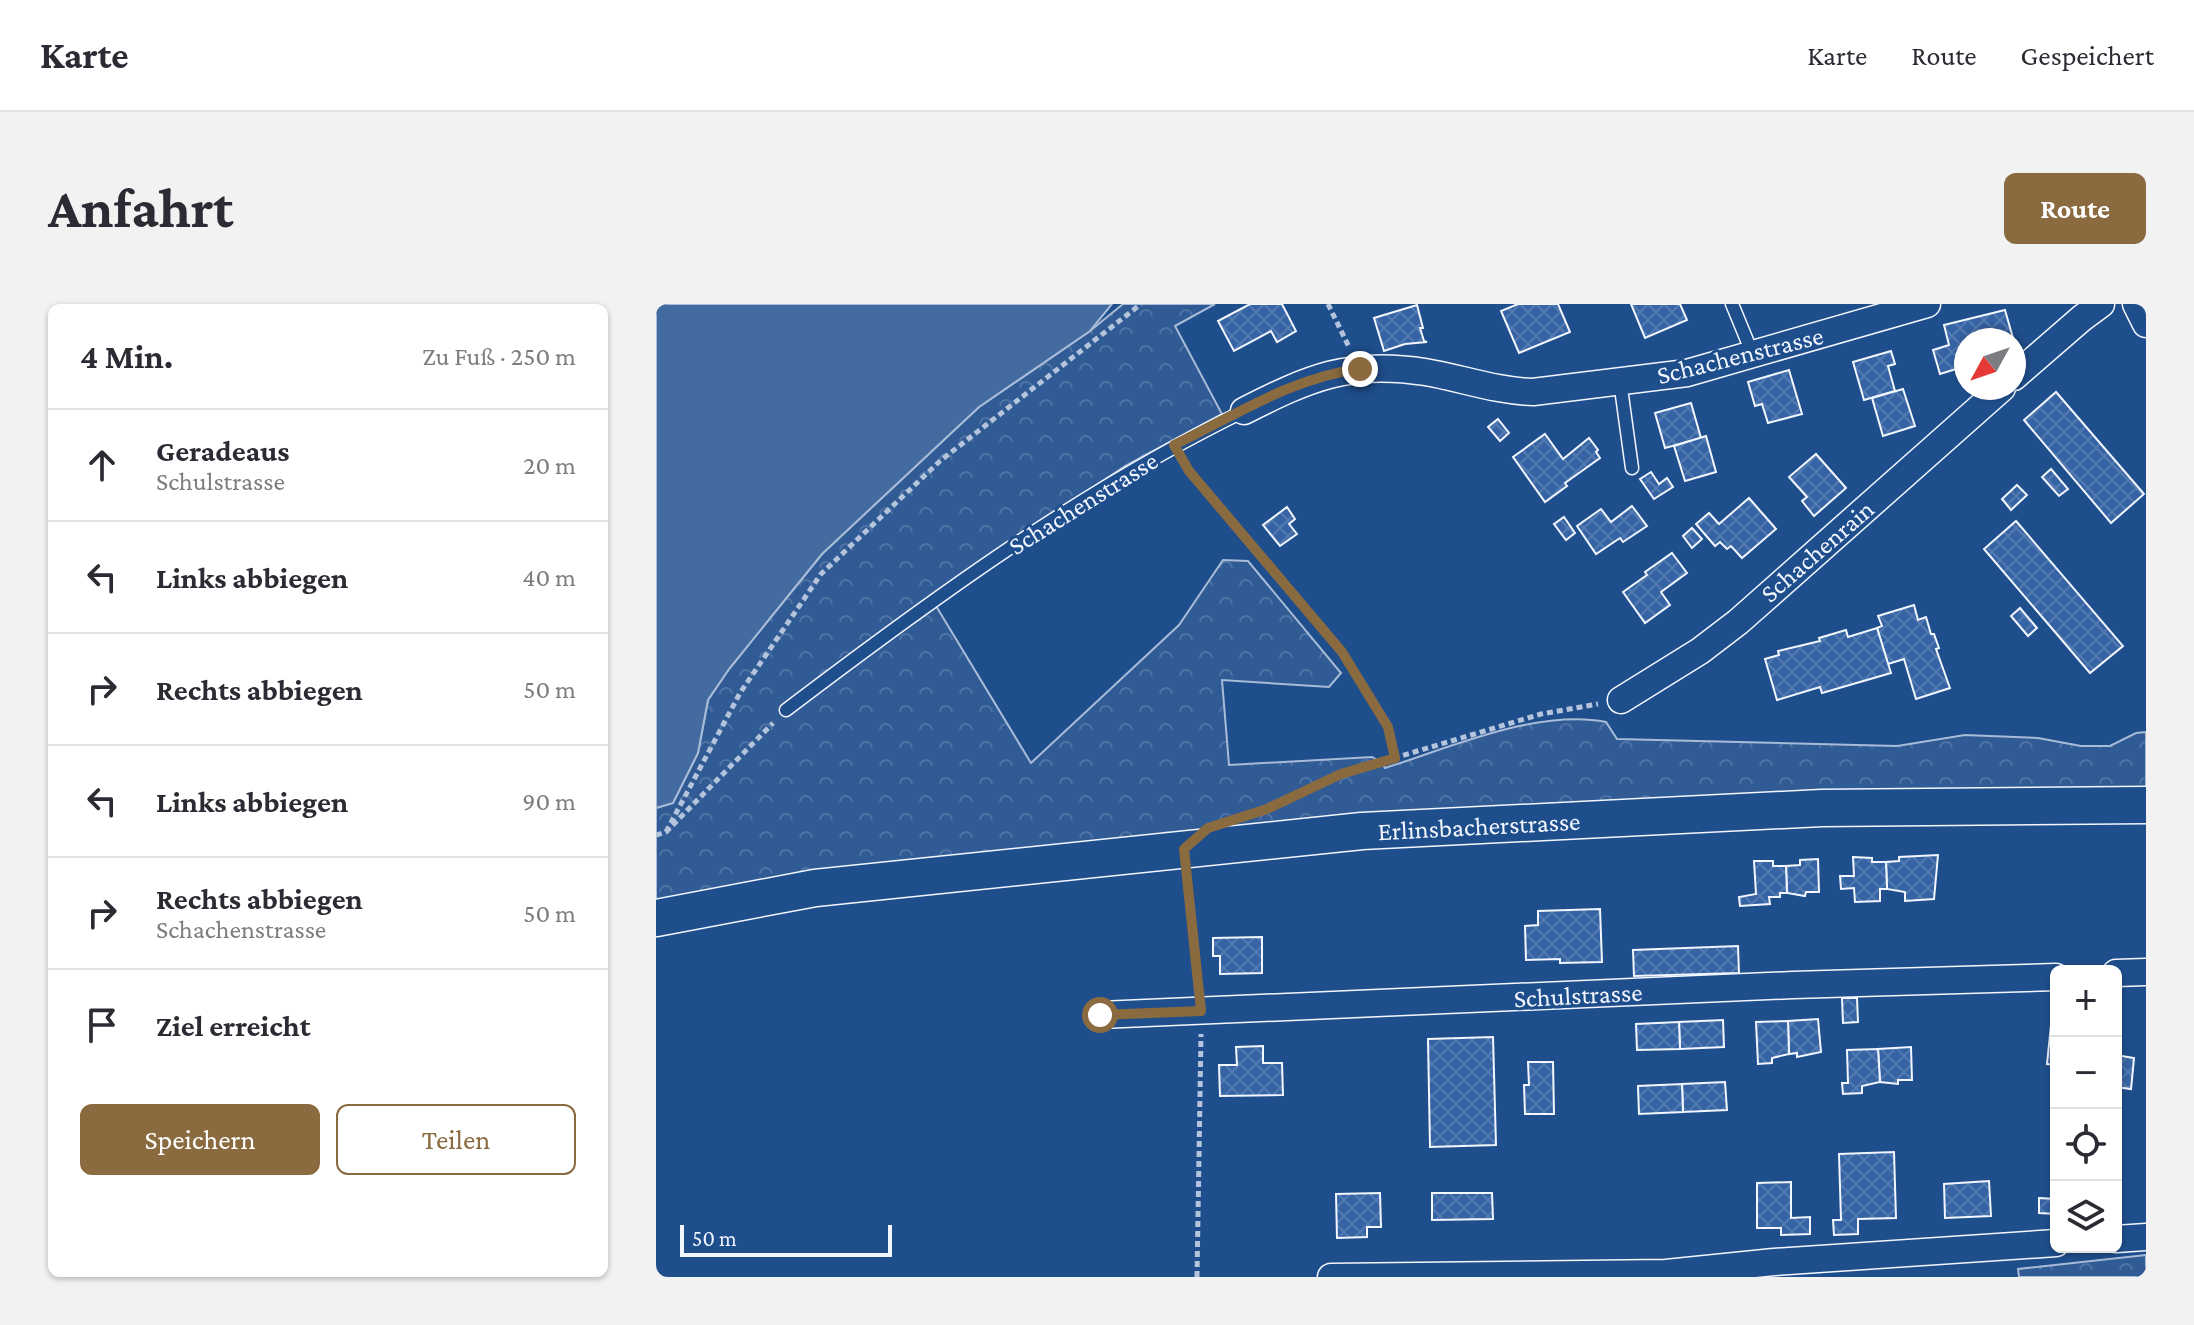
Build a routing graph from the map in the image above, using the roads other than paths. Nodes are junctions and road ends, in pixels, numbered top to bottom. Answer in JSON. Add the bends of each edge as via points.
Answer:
{"nodes":[{"id":1,"x":1732,"y":304,"type":"edge"},
{"id":2,"x":1927,"y":304,"type":"edge"},
{"id":3,"x":2101,"y":304,"type":"edge"},
{"id":4,"x":2136,"y":304,"type":"edge"},
{"id":5,"x":2146,"y":324,"type":"edge"},
{"id":6,"x":1753,"y":355,"type":"junction"},
{"id":7,"x":2026,"y":367,"type":"edge"},
{"id":8,"x":1620,"y":381,"type":"junction"},
{"id":9,"x":1988,"y":400,"type":"edge"},
{"id":10,"x":1244,"y":411,"type":"joint"},
{"id":11,"x":1632,"y":468,"type":"dead end"},
{"id":12,"x":1621,"y":700,"type":"road end"},
{"id":13,"x":786,"y":710,"type":"road end"},
{"id":14,"x":2146,"y":805,"type":"edge"},
{"id":15,"x":656,"y":918,"type":"edge"},
{"id":16,"x":2146,"y":972,"type":"edge"},
{"id":17,"x":2122,"y":973,"type":"edge"},
{"id":18,"x":2050,"y":977,"type":"edge"},
{"id":19,"x":1100,"y":1015,"type":"dead end"},
{"id":20,"x":2146,"y":1237,"type":"edge"},
{"id":21,"x":2122,"y":1239,"type":"edge"},
{"id":22,"x":2050,"y":1243,"type":"edge"},
{"id":23,"x":1331,"y":1277,"type":"edge"}],
"edges":[{"from":1,"to":6,"type":"lane"},
{"from":2,"to":6,"type":"street","name":"Schachenstrasse"},
{"from":3,"to":7,"type":"street"},
{"from":4,"to":5,"type":"street"},
{"from":6,"to":8,"type":"street","name":"Schachenstrasse","via":[[1687,373]]},
{"from":8,"to":10,"type":"street","name":"Schachenstrasse","via":[[1533,392],[1425,372],[1360,369],[1293,386]]},
{"from":8,"to":11,"type":"lane"},
{"from":9,"to":12,"type":"street","name":"Schachenrain","via":[[1738,622]]},
{"from":10,"to":13,"type":"lane","name":"Schachenstrasse","via":[[1174,445],[1051,521],[897,625]]},
{"from":14,"to":15,"type":"main road","name":"Erlinsbacherstrasse","via":[[1822,808],[1362,831],[815,888]]},
{"from":16,"to":17,"type":"street"},
{"from":18,"to":19,"type":"street","name":"Schulstrasse"},
{"from":20,"to":21,"type":"street"},
{"from":22,"to":23,"type":"street","via":[[1666,1273]]}]}
